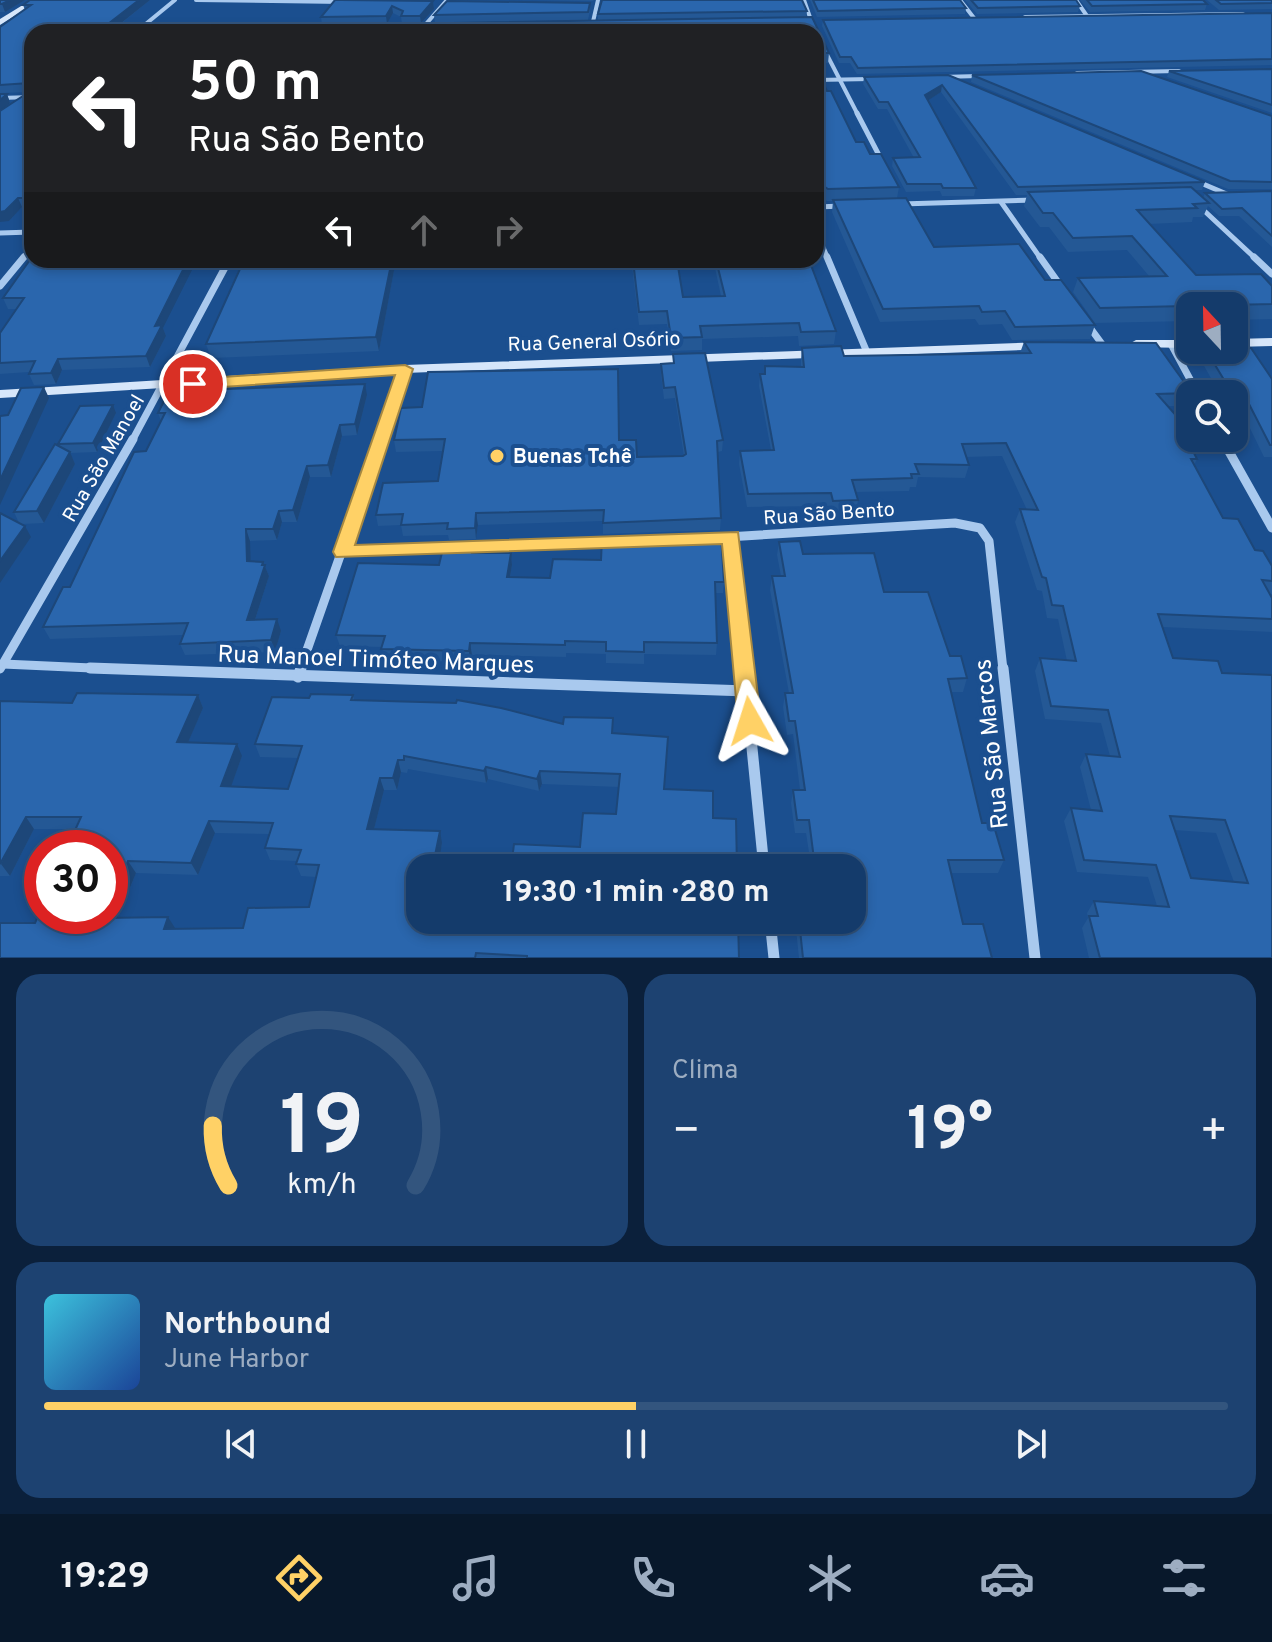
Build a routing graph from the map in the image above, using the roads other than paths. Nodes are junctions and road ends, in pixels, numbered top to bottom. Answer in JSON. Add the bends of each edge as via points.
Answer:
{"nodes":[{"id":1,"x":36,"y":0,"type":"edge"},
{"id":2,"x":175,"y":0,"type":"edge"},
{"id":3,"x":196,"y":0,"type":"edge"},
{"id":4,"x":804,"y":0,"type":"edge"},
{"id":5,"x":960,"y":0,"type":"edge"},
{"id":6,"x":1076,"y":0,"type":"edge"},
{"id":7,"x":310,"y":1,"type":"edge"},
{"id":8,"x":446,"y":2,"type":"edge"},
{"id":9,"x":354,"y":3,"type":"edge"},
{"id":10,"x":598,"y":3,"type":"edge"},
{"id":11,"x":430,"y":4,"type":"edge"},
{"id":12,"x":460,"y":4,"type":"edge"},
{"id":13,"x":582,"y":5,"type":"edge"},
{"id":14,"x":1208,"y":7,"type":"edge"},
{"id":15,"x":1216,"y":13,"type":"junction"},
{"id":16,"x":1244,"y":14,"type":"edge"},
{"id":17,"x":1087,"y":16,"type":"junction"},
{"id":18,"x":1016,"y":17,"type":"edge"},
{"id":19,"x":959,"y":18,"type":"edge"},
{"id":20,"x":974,"y":18,"type":"junction"},
{"id":21,"x":988,"y":18,"type":"edge"},
{"id":22,"x":811,"y":21,"type":"junction"},
{"id":23,"x":826,"y":21,"type":"edge"},
{"id":24,"x":796,"y":22,"type":"edge"},
{"id":25,"x":0,"y":23,"type":"edge"},
{"id":26,"x":146,"y":24,"type":"edge"},
{"id":27,"x":426,"y":24,"type":"edge"},
{"id":28,"x":593,"y":24,"type":"edge"},
{"id":29,"x":812,"y":24,"type":"edge"},
{"id":30,"x":824,"y":49,"type":"edge"},
{"id":31,"x":1134,"y":71,"type":"junction"},
{"id":32,"x":1180,"y":71,"type":"edge"},
{"id":33,"x":1071,"y":73,"type":"edge"},
{"id":34,"x":993,"y":75,"type":"edge"},
{"id":35,"x":930,"y":77,"type":"edge"},
{"id":36,"x":946,"y":77,"type":"junction"},
{"id":37,"x":885,"y":78,"type":"edge"},
{"id":38,"x":824,"y":80,"type":"edge"},
{"id":39,"x":839,"y":80,"type":"junction"},
{"id":40,"x":1162,"y":81,"type":"edge"},
{"id":41,"x":960,"y":82,"type":"edge"},
{"id":42,"x":24,"y":97,"type":"joint"},
{"id":43,"x":0,"y":98,"type":"edge"},
{"id":44,"x":12,"y":108,"type":"edge"},
{"id":45,"x":883,"y":163,"type":"edge"},
{"id":46,"x":1186,"y":177,"type":"edge"},
{"id":47,"x":898,"y":190,"type":"edge"},
{"id":48,"x":1243,"y":194,"type":"edge"},
{"id":49,"x":1202,"y":195,"type":"edge"},
{"id":50,"x":1229,"y":195,"type":"junction"},
{"id":51,"x":1189,"y":196,"type":"edge"},
{"id":52,"x":1048,"y":200,"type":"edge"},
{"id":53,"x":1001,"y":202,"type":"junction"},
{"id":54,"x":906,"y":204,"type":"junction"},
{"id":55,"x":891,"y":205,"type":"edge"},
{"id":56,"x":846,"y":206,"type":"edge"},
{"id":57,"x":824,"y":207,"type":"edge"},
{"id":58,"x":24,"y":232,"type":"edge"},
{"id":59,"x":0,"y":233,"type":"edge"},
{"id":60,"x":824,"y":250,"type":"edge"},
{"id":61,"x":24,"y":257,"type":"edge"},
{"id":62,"x":225,"y":268,"type":"edge"},
{"id":63,"x":1272,"y":274,"type":"edge"},
{"id":64,"x":0,"y":286,"type":"edge"},
{"id":65,"x":1065,"y":292,"type":"edge"},
{"id":66,"x":1083,"y":318,"type":"edge"},
{"id":67,"x":1272,"y":342,"type":"edge"},
{"id":68,"x":1248,"y":343,"type":"edge"},
{"id":69,"x":1102,"y":344,"type":"junction"},
{"id":70,"x":1171,"y":344,"type":"junction"},
{"id":71,"x":1176,"y":344,"type":"edge"},
{"id":72,"x":1054,"y":345,"type":"edge"},
{"id":73,"x":1086,"y":345,"type":"edge"},
{"id":74,"x":866,"y":350,"type":"junction"},
{"id":75,"x":405,"y":369,"type":"junction"},
{"id":76,"x":1190,"y":380,"type":"edge"},
{"id":77,"x":163,"y":386,"type":"junction"},
{"id":78,"x":0,"y":394,"type":"edge"},
{"id":79,"x":1230,"y":452,"type":"edge"},
{"id":80,"x":980,"y":528,"type":"joint"},
{"id":81,"x":1272,"y":528,"type":"edge"},
{"id":82,"x":731,"y":537,"type":"junction"},
{"id":83,"x":700,"y":538,"type":"edge"},
{"id":84,"x":623,"y":541,"type":"edge"},
{"id":85,"x":343,"y":552,"type":"junction"},
{"id":86,"x":2,"y":666,"type":"edge"},
{"id":87,"x":298,"y":677,"type":"junction"},
{"id":88,"x":747,"y":691,"type":"junction"},
{"id":89,"x":763,"y":854,"type":"edge"},
{"id":90,"x":771,"y":934,"type":"edge"},
{"id":91,"x":774,"y":958,"type":"edge"},
{"id":92,"x":1035,"y":958,"type":"edge"}],
"edges":[{"from":1,"to":25,"type":"street"},
{"from":2,"to":26,"type":"street"},
{"from":3,"to":7,"type":"street"},
{"from":4,"to":22,"type":"street"},
{"from":5,"to":20,"type":"street"},
{"from":6,"to":17,"type":"street"},
{"from":7,"to":9,"type":"street"},
{"from":8,"to":11,"type":"street"},
{"from":8,"to":12,"type":"street"},
{"from":8,"to":27,"type":"street"},
{"from":10,"to":13,"type":"street"},
{"from":10,"to":28,"type":"street"},
{"from":14,"to":15,"type":"street"},
{"from":15,"to":16,"type":"street"},
{"from":15,"to":17,"type":"street"},
{"from":17,"to":18,"type":"street"},
{"from":19,"to":20,"type":"street"},
{"from":20,"to":21,"type":"street"},
{"from":22,"to":23,"type":"street"},
{"from":22,"to":24,"type":"street"},
{"from":22,"to":29,"type":"street"},
{"from":30,"to":39,"type":"street"},
{"from":31,"to":32,"type":"street"},
{"from":31,"to":33,"type":"street"},
{"from":31,"to":40,"type":"street"},
{"from":34,"to":36,"type":"street"},
{"from":35,"to":36,"type":"street"},
{"from":36,"to":41,"type":"street"},
{"from":37,"to":39,"type":"street"},
{"from":38,"to":39,"type":"street"},
{"from":39,"to":45,"type":"street"},
{"from":42,"to":43,"type":"street"},
{"from":42,"to":44,"type":"street"},
{"from":46,"to":50,"type":"street"},
{"from":47,"to":54,"type":"street"},
{"from":48,"to":50,"type":"street"},
{"from":49,"to":50,"type":"street"},
{"from":51,"to":63,"type":"street"},
{"from":52,"to":53,"type":"street"},
{"from":53,"to":54,"type":"street"},
{"from":53,"to":65,"type":"street"},
{"from":54,"to":55,"type":"street"},
{"from":56,"to":57,"type":"street"},
{"from":58,"to":59,"type":"street"},
{"from":60,"to":74,"type":"street"},
{"from":61,"to":64,"type":"street"},
{"from":62,"to":77,"type":"street","name":"Rua São Manoel"},
{"from":66,"to":69,"type":"street"},
{"from":67,"to":68,"type":"street"},
{"from":69,"to":70,"type":"street"},
{"from":69,"to":73,"type":"street"},
{"from":70,"to":71,"type":"street"},
{"from":70,"to":76,"type":"street"},
{"from":72,"to":74,"type":"street","name":"Rua General Osório"},
{"from":74,"to":75,"type":"street","name":"Rua General Osório"},
{"from":75,"to":77,"type":"street","name":"Rua General Osório"},
{"from":75,"to":85,"type":"street"},
{"from":77,"to":78,"type":"street","name":"Rua General Osório"},
{"from":77,"to":86,"type":"street","name":"Rua São Manoel"},
{"from":79,"to":81,"type":"street"},
{"from":80,"to":82,"type":"street","name":"Rua São Bento","via":[[955,523]]},
{"from":80,"to":92,"type":"street","name":"Rua São Marcos","via":[[989,541]]},
{"from":82,"to":83,"type":"street","name":"Rua São Bento"},
{"from":82,"to":88,"type":"street"},
{"from":84,"to":85,"type":"street"},
{"from":85,"to":87,"type":"street"},
{"from":86,"to":87,"type":"street","name":"Rua Manoel Timóteo Marques"},
{"from":87,"to":88,"type":"street","name":"Rua Manoel Timóteo Marques"},
{"from":88,"to":89,"type":"street"},
{"from":90,"to":91,"type":"street"}]}
